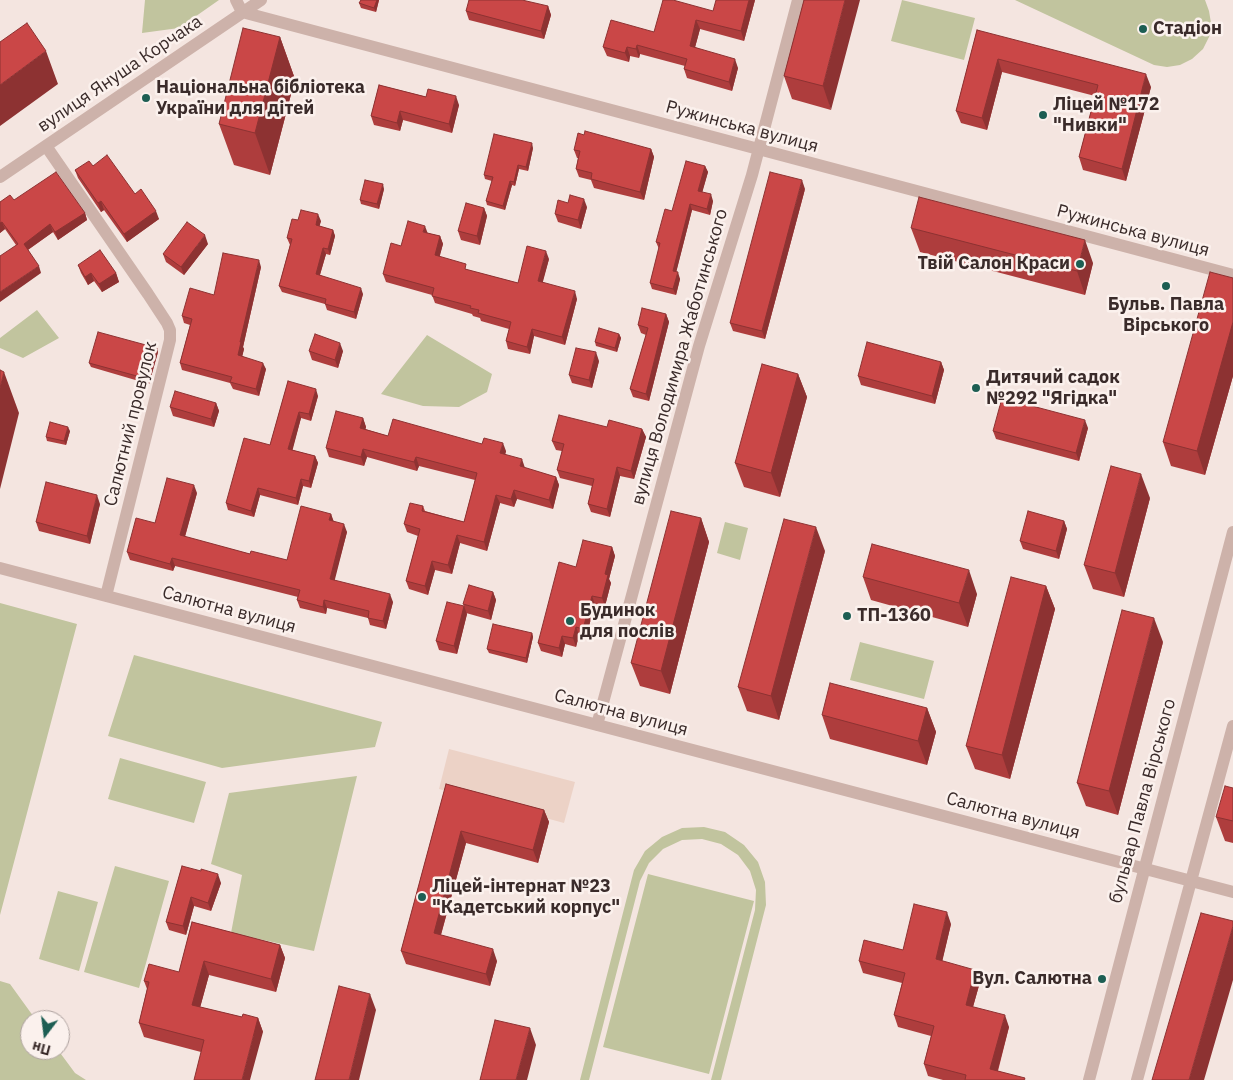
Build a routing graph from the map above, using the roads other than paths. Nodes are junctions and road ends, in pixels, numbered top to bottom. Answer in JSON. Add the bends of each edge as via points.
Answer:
{"nodes":[{"id":1,"x":236,"y":0,"type":"edge"},
{"id":2,"x":261,"y":0,"type":"edge"},
{"id":3,"x":798,"y":0,"type":"edge"},
{"id":4,"x":242,"y":12,"type":"junction"},
{"id":5,"x":46,"y":146,"type":"junction"},
{"id":6,"x":759,"y":150,"type":"junction"},
{"id":7,"x":0,"y":177,"type":"edge"},
{"id":8,"x":1233,"y":276,"type":"edge"},
{"id":9,"x":1233,"y":532,"type":"edge"},
{"id":10,"x":0,"y":568,"type":"edge"},
{"id":11,"x":106,"y":596,"type":"junction"},
{"id":12,"x":597,"y":725,"type":"junction"},
{"id":13,"x":1233,"y":726,"type":"edge"},
{"id":14,"x":1144,"y":869,"type":"junction"},
{"id":15,"x":1191,"y":881,"type":"junction"},
{"id":16,"x":1233,"y":892,"type":"edge"},
{"id":17,"x":1089,"y":1080,"type":"edge"},
{"id":18,"x":1137,"y":1080,"type":"edge"}],
"edges":[{"from":1,"to":4,"type":"street"},
{"from":2,"to":4,"type":"street","name":"вулиця Януша Корчака"},
{"from":3,"to":6,"type":"street","name":"вулиця Володимира Жаботинського"},
{"from":4,"to":5,"type":"street","name":"вулиця Януша Корчака"},
{"from":4,"to":6,"type":"street","name":"Ружинська вулиця"},
{"from":5,"to":7,"type":"street","name":"вулиця Януша Корчака"},
{"from":5,"to":11,"type":"street","name":"Салютний провулок","via":[[170,330]]},
{"from":6,"to":8,"type":"street","name":"Ружинська вулиця"},
{"from":6,"to":12,"type":"street","name":"вулиця Володимира Жаботинського","via":[[699,346]]},
{"from":9,"to":14,"type":"street","name":"бульвар Павла Вірського"},
{"from":10,"to":11,"type":"street","name":"Салютна вулиця"},
{"from":11,"to":12,"type":"street","name":"Салютна вулиця"},
{"from":12,"to":14,"type":"street","name":"Салютна вулиця"},
{"from":13,"to":15,"type":"street"},
{"from":14,"to":15,"type":"street","name":"Салютна вулиця"},
{"from":14,"to":17,"type":"street","name":"бульвар Павла Вірського"},
{"from":15,"to":16,"type":"street","name":"Салютна вулиця"},
{"from":15,"to":18,"type":"street"}]}
